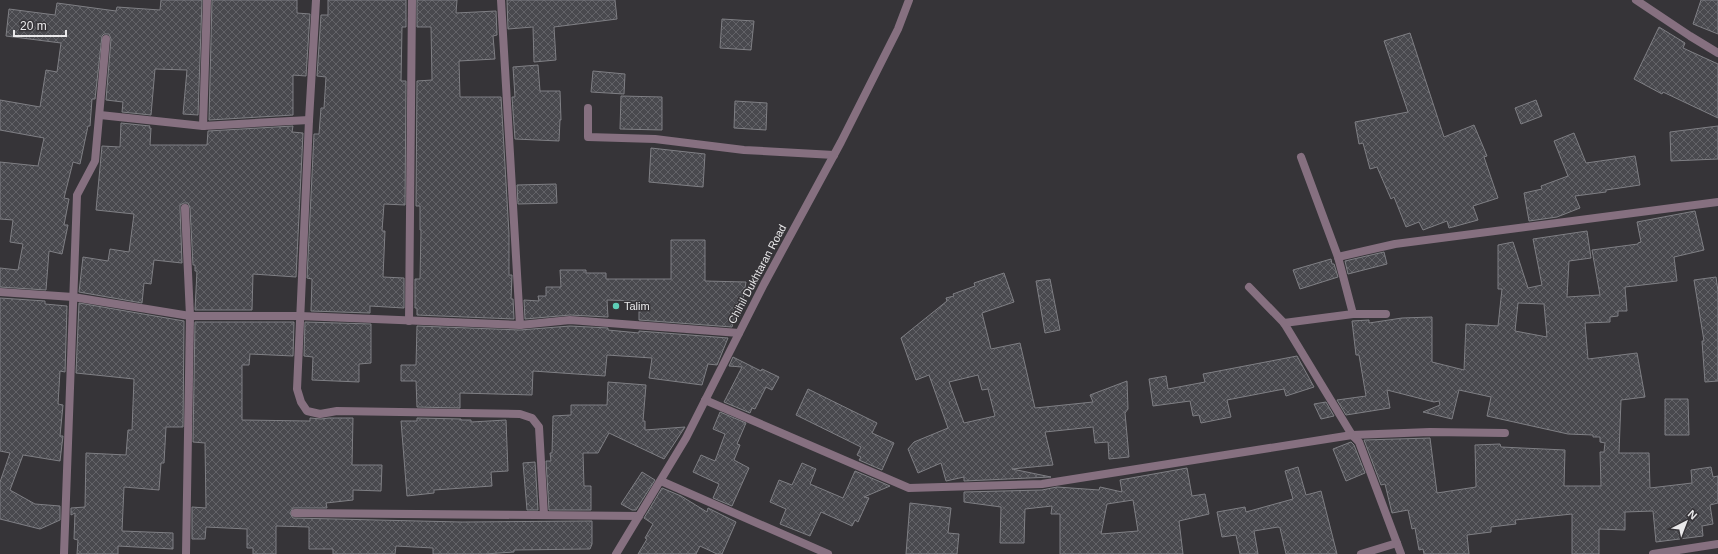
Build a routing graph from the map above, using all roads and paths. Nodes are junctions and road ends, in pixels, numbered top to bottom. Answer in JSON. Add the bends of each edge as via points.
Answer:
{"nodes":[{"id":1,"x":207,"y":0,"type":"edge"},
{"id":2,"x":316,"y":0,"type":"edge"},
{"id":3,"x":412,"y":0,"type":"edge"},
{"id":4,"x":501,"y":0,"type":"edge"},
{"id":5,"x":909,"y":0,"type":"edge"},
{"id":6,"x":1636,"y":0,"type":"edge"},
{"id":7,"x":106,"y":39,"type":"dead end"},
{"id":8,"x":1718,"y":53,"type":"edge"},
{"id":9,"x":588,"y":108,"type":"dead end"},
{"id":10,"x":100,"y":115,"type":"junction"},
{"id":11,"x":309,"y":120,"type":"junction"},
{"id":12,"x":203,"y":126,"type":"junction"},
{"id":13,"x":834,"y":155,"type":"junction"},
{"id":14,"x":1301,"y":157,"type":"dead end"},
{"id":15,"x":1718,"y":202,"type":"edge"},
{"id":16,"x":186,"y":208,"type":"dead end"},
{"id":17,"x":1338,"y":258,"type":"junction"},
{"id":18,"x":1249,"y":287,"type":"dead end"},
{"id":19,"x":0,"y":292,"type":"edge"},
{"id":20,"x":74,"y":297,"type":"junction"},
{"id":21,"x":1353,"y":314,"type":"junction"},
{"id":22,"x":1386,"y":314,"type":"dead end"},
{"id":23,"x":190,"y":316,"type":"junction"},
{"id":24,"x":300,"y":316,"type":"junction"},
{"id":25,"x":409,"y":321,"type":"junction"},
{"id":26,"x":1284,"y":323,"type":"junction"},
{"id":27,"x":520,"y":325,"type":"junction"},
{"id":28,"x":739,"y":333,"type":"junction"},
{"id":29,"x":705,"y":400,"type":"junction"},
{"id":30,"x":1505,"y":433,"type":"dead end"},
{"id":31,"x":1352,"y":435,"type":"junction"},
{"id":32,"x":661,"y":481,"type":"junction"},
{"id":33,"x":296,"y":513,"type":"dead end"},
{"id":34,"x":544,"y":515,"type":"junction"},
{"id":35,"x":639,"y":516,"type":"junction"},
{"id":36,"x":1397,"y":543,"type":"junction"},
{"id":37,"x":1718,"y":544,"type":"edge"},
{"id":38,"x":64,"y":554,"type":"edge"},
{"id":39,"x":186,"y":554,"type":"edge"},
{"id":40,"x":616,"y":554,"type":"edge"},
{"id":41,"x":828,"y":554,"type":"edge"},
{"id":42,"x":1361,"y":554,"type":"edge"},
{"id":43,"x":1400,"y":554,"type":"edge"},
{"id":44,"x":1653,"y":554,"type":"edge"}],
"edges":[{"from":1,"to":12,"type":"street"},
{"from":2,"to":11,"type":"street"},
{"from":3,"to":25,"type":"street"},
{"from":4,"to":27,"type":"street"},
{"from":5,"to":13,"type":"street","name":"Chihil Dukhtaran Road","via":[[898,29]]},
{"from":6,"to":8,"type":"street"},
{"from":7,"to":10,"type":"street"},
{"from":9,"to":13,"type":"street","via":[[588,137],[655,139],[744,150]]},
{"from":10,"to":12,"type":"street"},
{"from":10,"to":20,"type":"street","via":[[96,162],[77,195]]},
{"from":11,"to":12,"type":"street"},
{"from":11,"to":24,"type":"street"},
{"from":13,"to":28,"type":"street","name":"Chihil Dukhtaran Road"},
{"from":14,"to":17,"type":"street"},
{"from":15,"to":17,"type":"street","via":[[1395,244]]},
{"from":16,"to":23,"type":"street"},
{"from":17,"to":21,"type":"street"},
{"from":18,"to":26,"type":"street"},
{"from":19,"to":20,"type":"street"},
{"from":20,"to":23,"type":"street"},
{"from":20,"to":38,"type":"street"},
{"from":21,"to":22,"type":"street"},
{"from":21,"to":26,"type":"street"},
{"from":23,"to":24,"type":"street"},
{"from":23,"to":39,"type":"street"},
{"from":24,"to":25,"type":"street"},
{"from":24,"to":34,"type":"street","via":[[298,389],[301,402],[307,411],[320,414],[337,411],[520,414],[532,418],[539,427]]},
{"from":25,"to":27,"type":"street"},
{"from":26,"to":31,"type":"street"},
{"from":27,"to":28,"type":"street","via":[[570,320]]},
{"from":28,"to":29,"type":"street","name":"Chihil Dukhtaran Road"},
{"from":29,"to":31,"type":"street","via":[[909,488],[1042,484]]},
{"from":29,"to":32,"type":"street","name":"Chihil Dukhtaran Road"},
{"from":30,"to":31,"type":"street"},
{"from":31,"to":36,"type":"street","via":[[1359,442]]},
{"from":32,"to":35,"type":"street","name":"Chihil Dukhtaran Road"},
{"from":32,"to":41,"type":"street"},
{"from":33,"to":34,"type":"street"},
{"from":34,"to":35,"type":"street"},
{"from":35,"to":40,"type":"street","name":"Chihil Dukhtaran Road"},
{"from":36,"to":42,"type":"street"},
{"from":36,"to":43,"type":"street"},
{"from":37,"to":44,"type":"street"}]}
